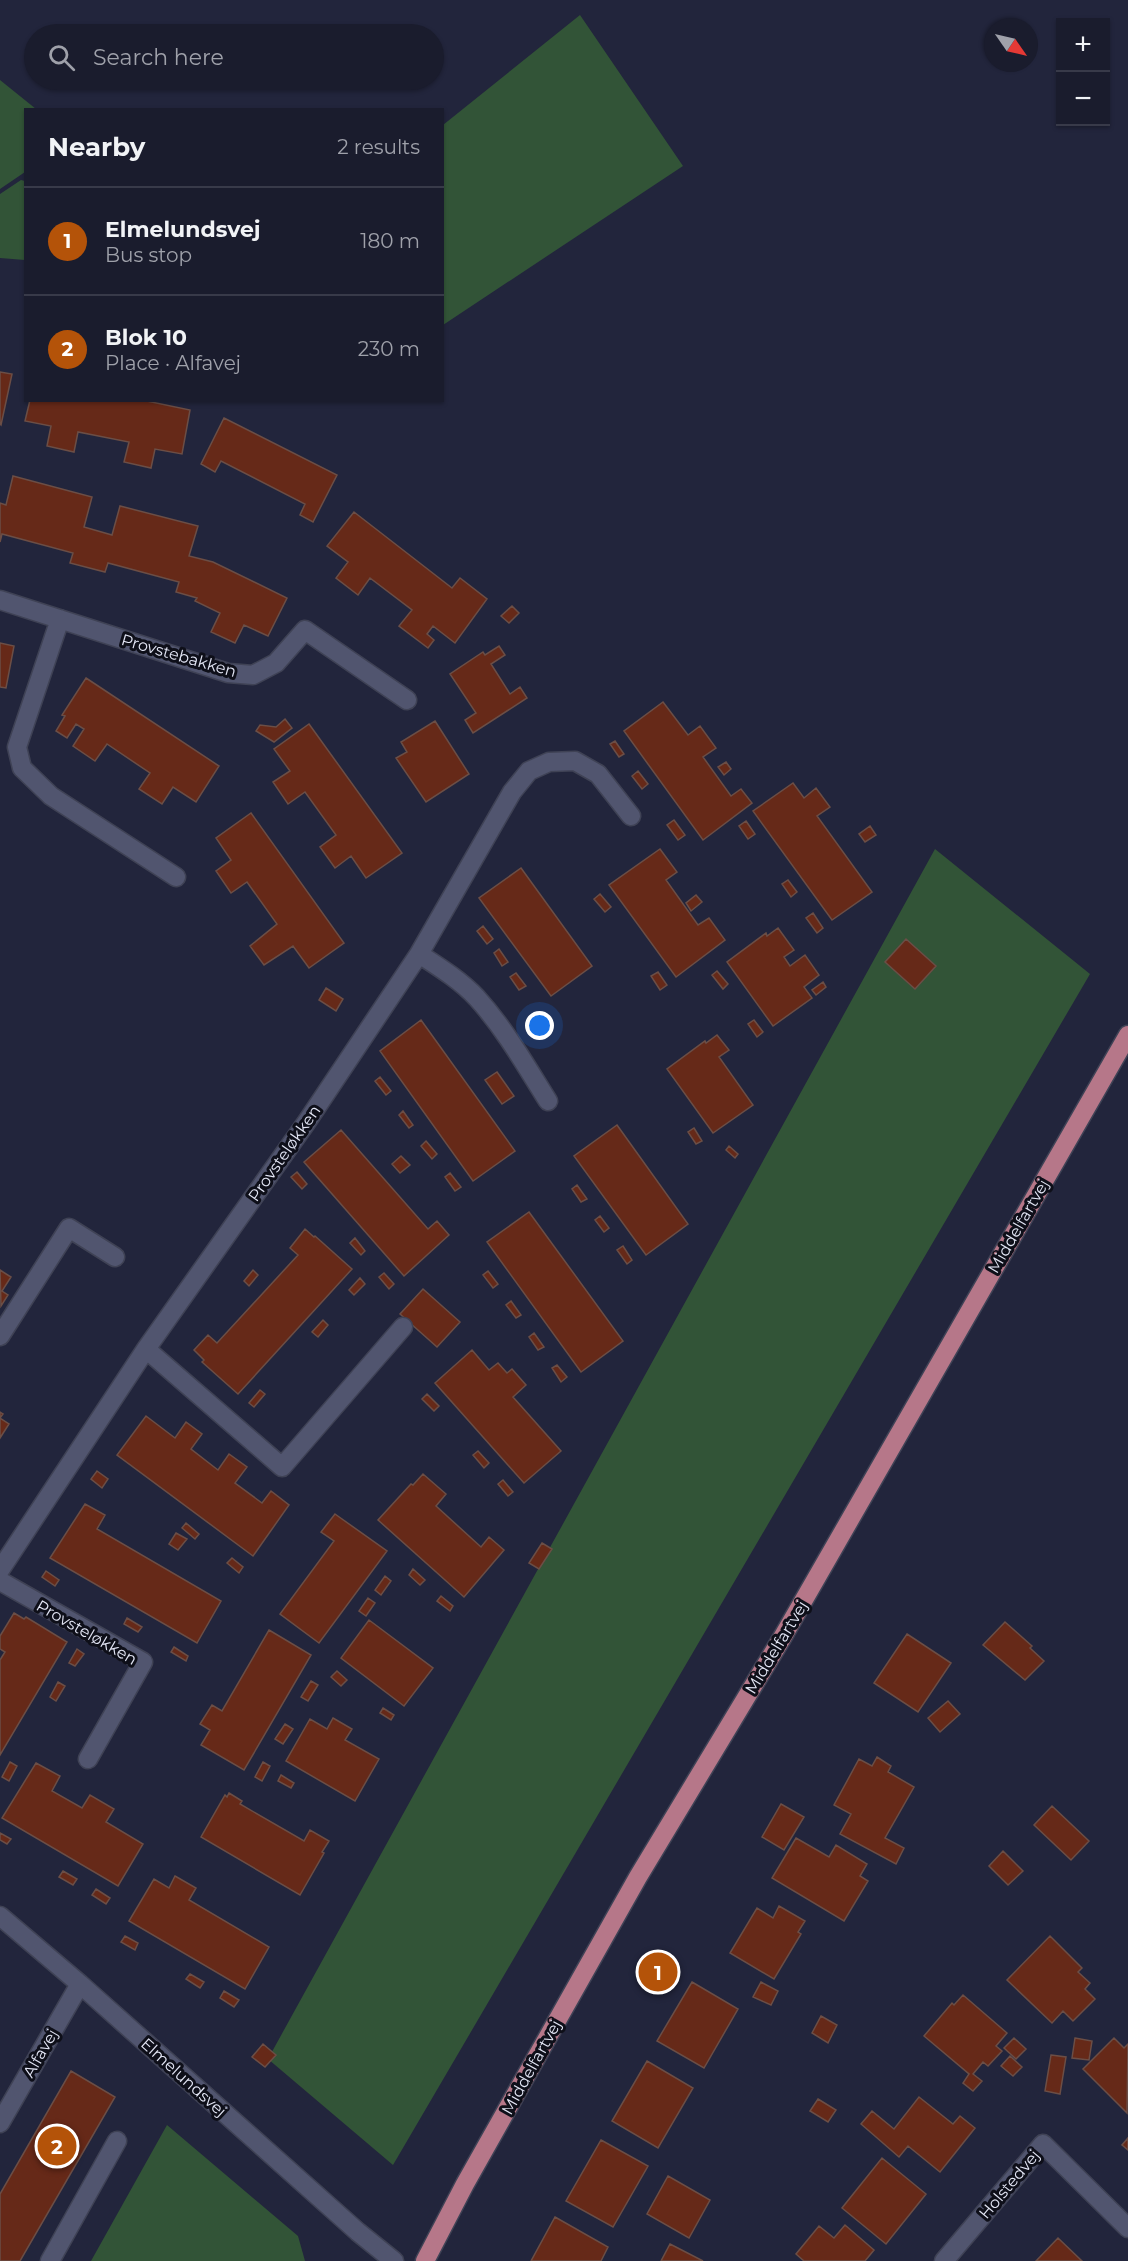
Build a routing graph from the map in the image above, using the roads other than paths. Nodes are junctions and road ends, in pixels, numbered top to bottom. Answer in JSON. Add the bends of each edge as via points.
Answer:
{"nodes":[{"id":1,"x":0,"y":600,"type":"edge"},
{"id":2,"x":60,"y":619,"type":"junction"},
{"id":3,"x":407,"y":700,"type":"dead end"},
{"id":4,"x":631,"y":816,"type":"dead end"},
{"id":5,"x":176,"y":877,"type":"dead end"},
{"id":6,"x":418,"y":954,"type":"junction"},
{"id":7,"x":1128,"y":1035,"type":"edge"},
{"id":8,"x":548,"y":1101,"type":"dead end"},
{"id":9,"x":115,"y":1257,"type":"dead end"},
{"id":10,"x":404,"y":1327,"type":"dead end"},
{"id":11,"x":0,"y":1335,"type":"edge"},
{"id":12,"x":146,"y":1349,"type":"junction"},
{"id":13,"x":0,"y":1570,"type":"edge"},
{"id":14,"x":0,"y":1581,"type":"edge"},
{"id":15,"x":88,"y":1759,"type":"dead end"},
{"id":16,"x":0,"y":1916,"type":"edge"},
{"id":17,"x":80,"y":1984,"type":"junction"},
{"id":18,"x":0,"y":2123,"type":"edge"},
{"id":19,"x":117,"y":2142,"type":"dead end"},
{"id":20,"x":1128,"y":2228,"type":"edge"},
{"id":21,"x":50,"y":2261,"type":"edge"},
{"id":22,"x":394,"y":2261,"type":"edge"},
{"id":23,"x":425,"y":2261,"type":"edge"},
{"id":24,"x":944,"y":2261,"type":"edge"}],
"edges":[{"from":1,"to":2,"type":"street","name":"Provstebakken"},
{"from":2,"to":3,"type":"street","name":"Provstebakken","via":[[228,673],[253,675],[276,663],[305,630]]},
{"from":2,"to":5,"type":"street","via":[[17,747],[22,768],[51,796]]},
{"from":4,"to":6,"type":"street","name":"Provsteløkken","via":[[598,774],[575,761],[549,762],[529,771],[512,792]]},
{"from":6,"to":8,"type":"street","via":[[477,998]]},
{"from":6,"to":12,"type":"street","name":"Provsteløkken","via":[[306,1123]]},
{"from":7,"to":23,"type":"main road","name":"Middelfartvej","via":[[782,1638],[632,1887]]},
{"from":9,"to":11,"type":"street","via":[[69,1228]]},
{"from":10,"to":12,"type":"street","via":[[282,1467]]},
{"from":12,"to":13,"type":"street","name":"Provsteløkken"},
{"from":14,"to":15,"type":"street","name":"Provsteløkken","via":[[143,1662]]},
{"from":16,"to":17,"type":"street","name":"Elmelundsvej"},
{"from":17,"to":18,"type":"street","name":"Alfavej"},
{"from":17,"to":22,"type":"street","name":"Elmelundsvej"},
{"from":19,"to":21,"type":"street"},
{"from":20,"to":24,"type":"street","name":"Holstedvej","via":[[1043,2144]]}]}
